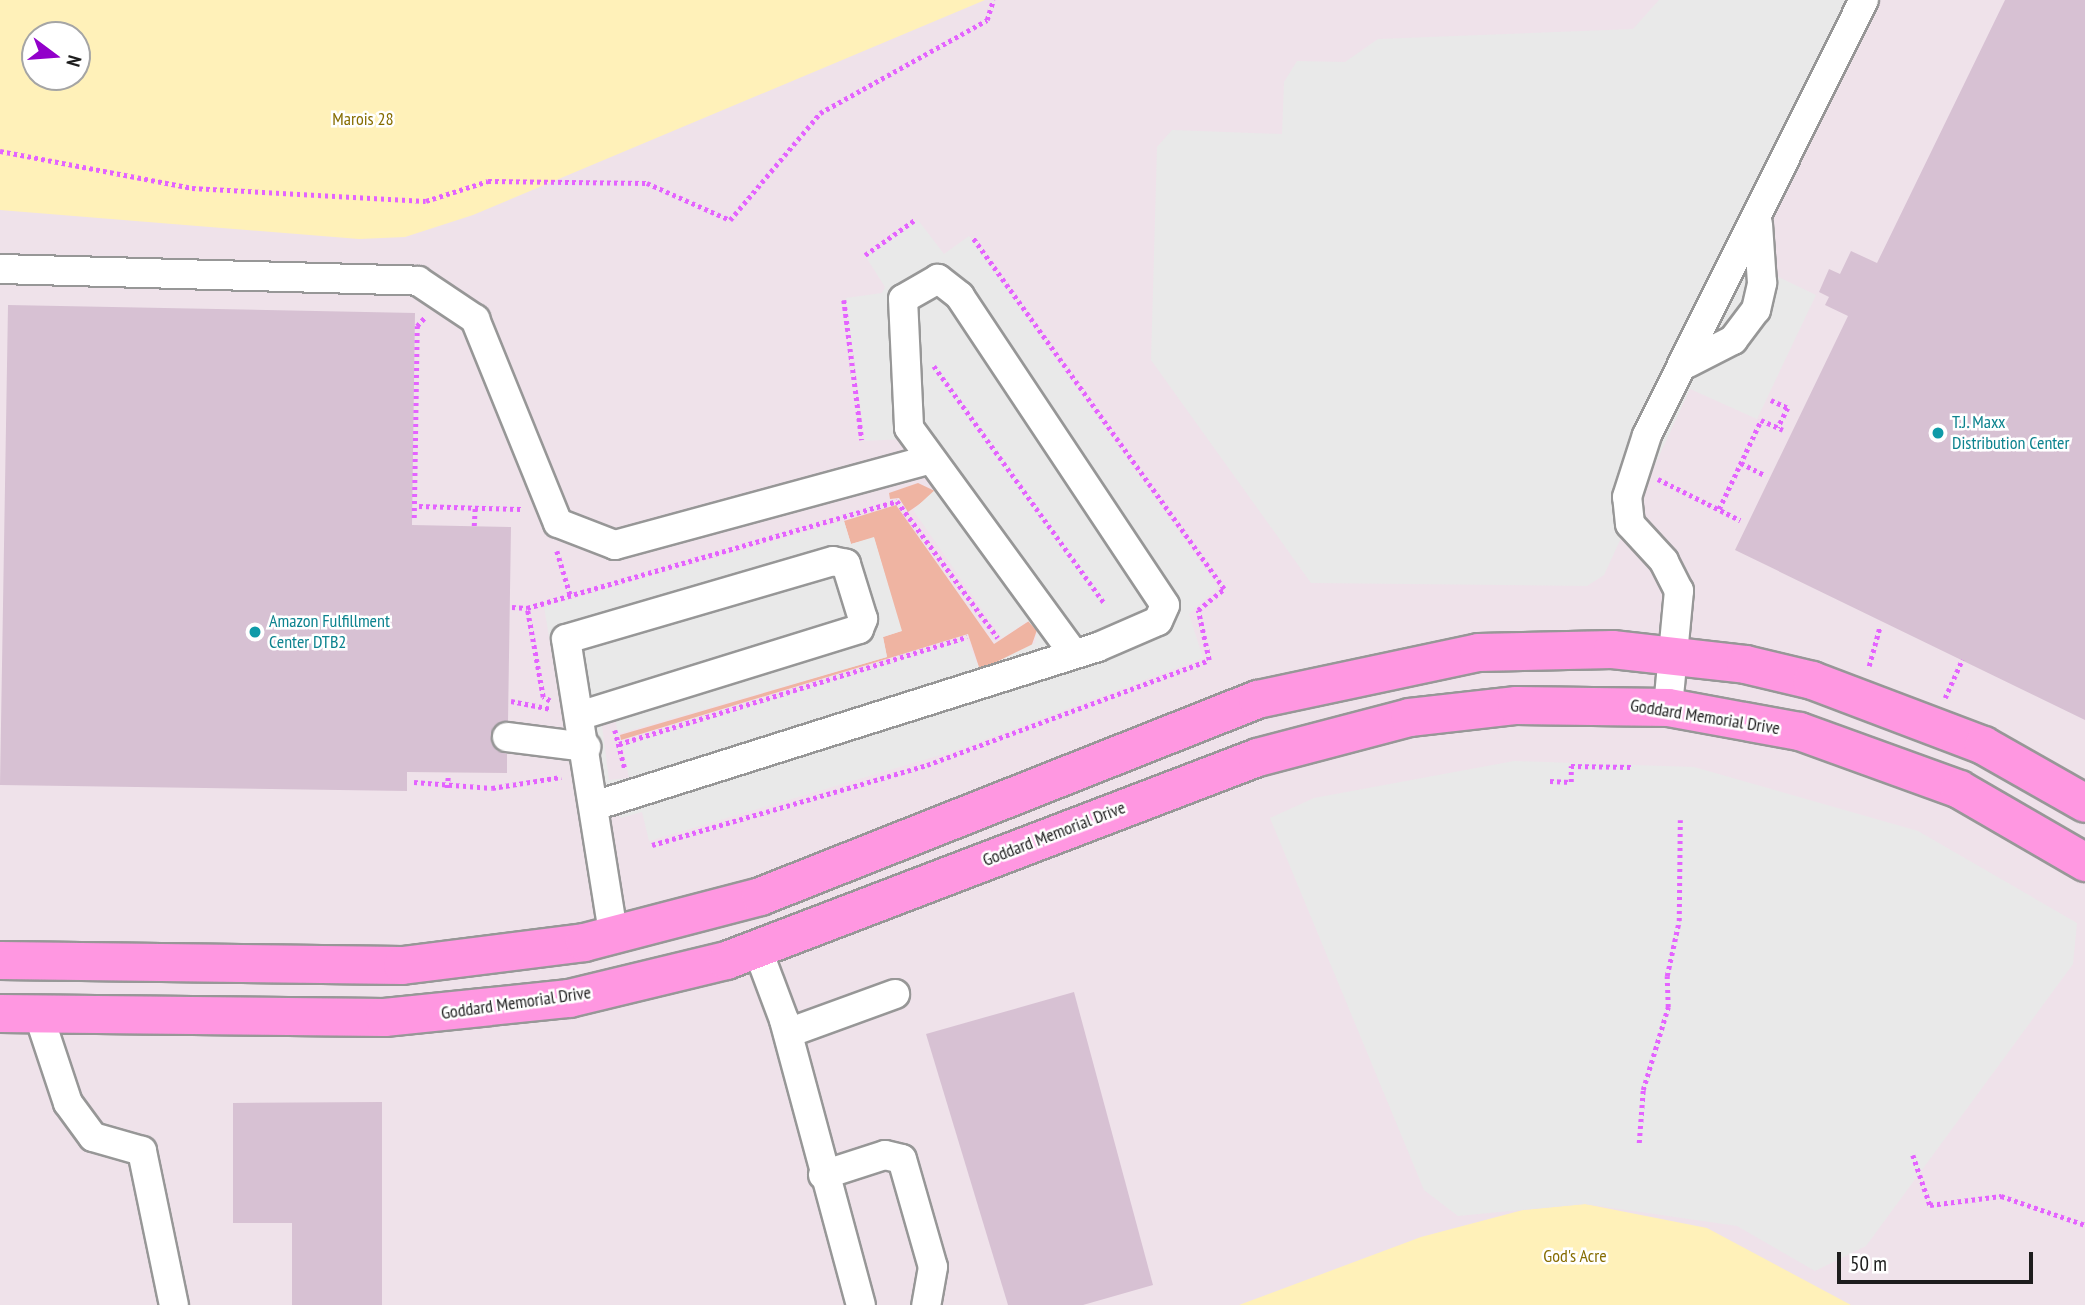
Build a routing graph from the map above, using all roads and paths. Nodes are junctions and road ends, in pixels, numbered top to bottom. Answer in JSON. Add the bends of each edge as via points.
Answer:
{"nodes":[{"id":1,"x":993,"y":0,"type":"edge"},
{"id":2,"x":1864,"y":0,"type":"edge"},
{"id":3,"x":0,"y":151,"type":"edge"},
{"id":4,"x":916,"y":219,"type":"dead end"},
{"id":5,"x":865,"y":255,"type":"dead end"},
{"id":6,"x":0,"y":269,"type":"edge"},
{"id":7,"x":447,"y":300,"type":"junction"},
{"id":8,"x":844,"y":300,"type":"dead end"},
{"id":9,"x":931,"y":362,"type":"dead end"},
{"id":10,"x":1771,"y":400,"type":"dead end"},
{"id":11,"x":862,"y":440,"type":"dead end"},
{"id":12,"x":931,"y":459,"type":"junction"},
{"id":13,"x":1741,"y":463,"type":"junction"},
{"id":14,"x":1765,"y":475,"type":"dead end"},
{"id":15,"x":1651,"y":476,"type":"dead end"},
{"id":16,"x":419,"y":506,"type":"dead end"},
{"id":17,"x":475,"y":506,"type":"junction"},
{"id":18,"x":1719,"y":509,"type":"junction"},
{"id":19,"x":528,"y":516,"type":"dead end"},
{"id":20,"x":414,"y":518,"type":"dead end"},
{"id":21,"x":1740,"y":520,"type":"dead end"},
{"id":22,"x":474,"y":526,"type":"dead end"},
{"id":23,"x":551,"y":545,"type":"dead end"},
{"id":24,"x":571,"y":597,"type":"dead end"},
{"id":25,"x":1105,"y":604,"type":"dead end"},
{"id":26,"x":512,"y":607,"type":"dead end"},
{"id":27,"x":527,"y":608,"type":"dead end"},
{"id":28,"x":1880,"y":626,"type":"dead end"},
{"id":29,"x":967,"y":637,"type":"dead end"},
{"id":30,"x":1073,"y":653,"type":"junction"},
{"id":31,"x":1675,"y":654,"type":"junction"},
{"id":32,"x":1962,"y":660,"type":"dead end"},
{"id":33,"x":1868,"y":666,"type":"dead end"},
{"id":34,"x":511,"y":701,"type":"dead end"},
{"id":35,"x":1668,"y":707,"type":"junction"},
{"id":36,"x":570,"y":713,"type":"junction"},
{"id":37,"x":612,"y":718,"type":"dead end"},
{"id":38,"x":1931,"y":723,"type":"junction"},
{"id":39,"x":618,"y":744,"type":"junction"},
{"id":40,"x":507,"y":747,"type":"dead end"},
{"id":41,"x":586,"y":747,"type":"junction"},
{"id":42,"x":1633,"y":767,"type":"dead end"},
{"id":43,"x":627,"y":776,"type":"dead end"},
{"id":44,"x":447,"y":777,"type":"dead end"},
{"id":45,"x":570,"y":777,"type":"dead end"},
{"id":46,"x":414,"y":782,"type":"dead end"},
{"id":47,"x":1550,"y":782,"type":"dead end"},
{"id":48,"x":447,"y":788,"type":"junction"},
{"id":49,"x":2085,"y":803,"type":"edge"},
{"id":50,"x":594,"y":806,"type":"junction"},
{"id":51,"x":1680,"y":820,"type":"dead end"},
{"id":52,"x":2085,"y":863,"type":"edge"},
{"id":53,"x":613,"y":934,"type":"junction"},
{"id":54,"x":757,"y":948,"type":"junction"},
{"id":55,"x":0,"y":960,"type":"edge"},
{"id":56,"x":895,"y":993,"type":"dead end"},
{"id":57,"x":0,"y":1013,"type":"edge"},
{"id":58,"x":38,"y":1013,"type":"junction"},
{"id":59,"x":788,"y":1033,"type":"junction"},
{"id":60,"x":1639,"y":1143,"type":"dead end"},
{"id":61,"x":1913,"y":1156,"type":"dead end"},
{"id":62,"x":823,"y":1175,"type":"junction"},
{"id":63,"x":2085,"y":1225,"type":"edge"},
{"id":64,"x":174,"y":1305,"type":"edge"},
{"id":65,"x":861,"y":1305,"type":"edge"},
{"id":66,"x":926,"y":1305,"type":"edge"}],
"edges":[{"from":1,"to":3,"type":"path","via":[[988,20],[820,113],[730,220],[647,183],[488,181],[426,201],[192,188]]},
{"from":2,"to":31,"type":"lane","via":[[1758,223],[1647,435],[1627,497],[1630,524],[1664,561],[1679,591]]},
{"from":4,"to":5,"type":"path"},
{"from":6,"to":7,"type":"lane","via":[[418,281]]},
{"from":7,"to":12,"type":"lane","via":[[475,319],[558,523],[615,545]]},
{"from":7,"to":20,"type":"path","via":[[417,326]]},
{"from":8,"to":11,"type":"path"},
{"from":9,"to":25,"type":"path"},
{"from":10,"to":13,"type":"path","via":[[1788,408],[1780,429],[1761,420]]},
{"from":12,"to":30,"type":"lane"},
{"from":12,"to":30,"type":"lane","via":[[909,428],[903,299],[938,279],[960,296],[1165,605],[1158,621]]},
{"from":13,"to":14,"type":"path"},
{"from":13,"to":18,"type":"path"},
{"from":15,"to":18,"type":"path"},
{"from":16,"to":17,"type":"path"},
{"from":17,"to":19,"type":"path","via":[[520,507]]},
{"from":17,"to":22,"type":"path"},
{"from":18,"to":21,"type":"path"},
{"from":23,"to":24,"type":"path"},
{"from":26,"to":27,"type":"path"},
{"from":28,"to":33,"type":"path"},
{"from":29,"to":39,"type":"path"},
{"from":30,"to":50,"type":"lane"},
{"from":31,"to":35,"type":"lane"},
{"from":31,"to":38,"type":"main road","via":[[1812,680]]},
{"from":31,"to":53,"type":"main road","via":[[1599,648],[1479,652],[1297,687],[760,896]]},
{"from":32,"to":38,"type":"path"},
{"from":34,"to":36,"type":"path"},
{"from":35,"to":52,"type":"main road","name":"Goddard Memorial Drive","via":[[1798,732],[1906,767],[1997,809]]},
{"from":35,"to":54,"type":"main road","name":"Goddard Memorial Drive","via":[[1516,705],[1334,733],[1257,757]]},
{"from":36,"to":36,"type":"lane","via":[[566,639],[833,561],[846,564],[863,619],[859,629]]},
{"from":36,"to":41,"type":"lane"},
{"from":37,"to":39,"type":"path"},
{"from":38,"to":49,"type":"main road","via":[[2003,754]]},
{"from":39,"to":43,"type":"path"},
{"from":40,"to":41,"type":"lane","via":[[541,738],[549,746]]},
{"from":41,"to":50,"type":"lane"},
{"from":42,"to":47,"type":"path","via":[[1571,766],[1571,782]]},
{"from":44,"to":48,"type":"path"},
{"from":45,"to":48,"type":"path"},
{"from":46,"to":48,"type":"path"},
{"from":50,"to":53,"type":"lane"},
{"from":51,"to":60,"type":"path","via":[[1679,921],[1667,976],[1668,1007],[1643,1090]]},
{"from":53,"to":55,"type":"main road","via":[[533,952],[402,965]]},
{"from":54,"to":58,"type":"main road","name":"Goddard Memorial Drive","via":[[569,998],[435,1014]]},
{"from":54,"to":59,"type":"lane"},
{"from":56,"to":59,"type":"lane"},
{"from":57,"to":58,"type":"main road","name":"Goddard Memorial Drive"},
{"from":58,"to":64,"type":"lane","via":[[68,1104],[93,1137],[142,1151]]},
{"from":59,"to":62,"type":"lane"},
{"from":61,"to":63,"type":"path","via":[[1930,1205],[2001,1196]]},
{"from":62,"to":65,"type":"lane"},
{"from":62,"to":66,"type":"lane","via":[[885,1155],[902,1159],[933,1267]]}]}
